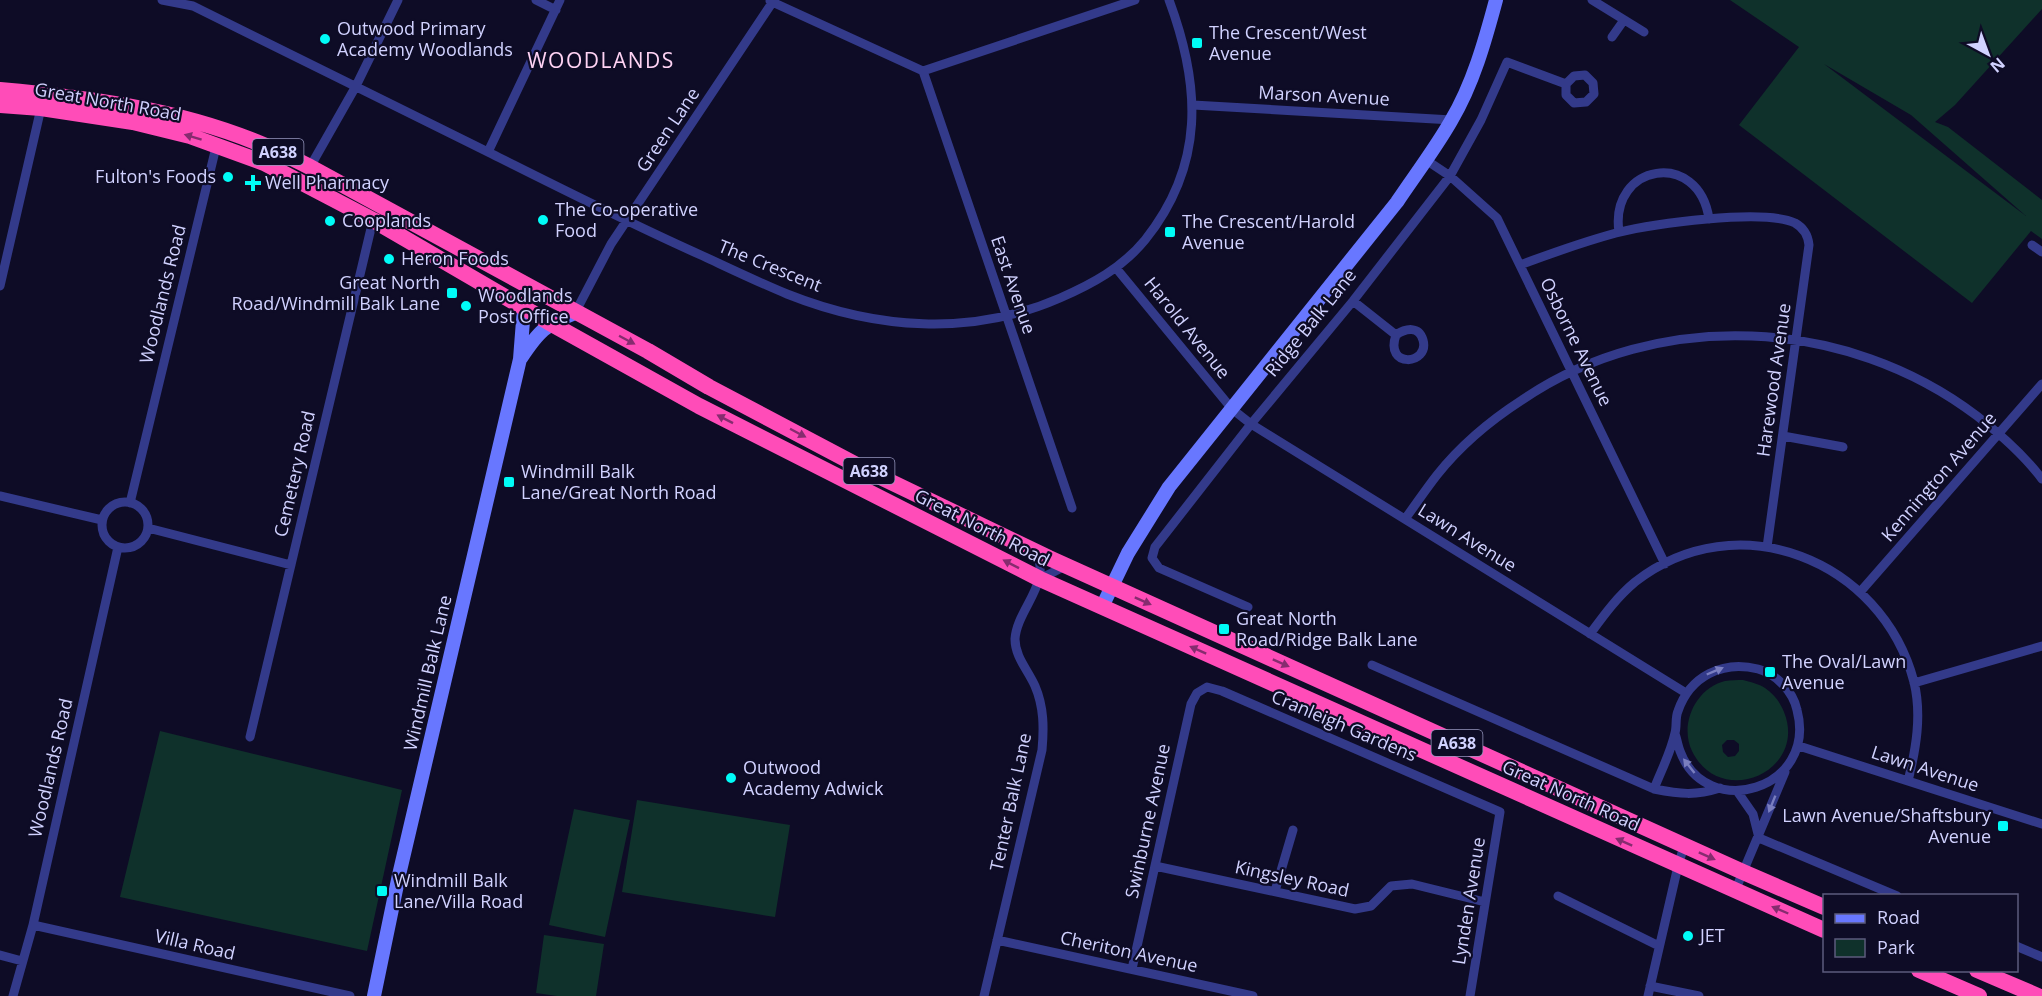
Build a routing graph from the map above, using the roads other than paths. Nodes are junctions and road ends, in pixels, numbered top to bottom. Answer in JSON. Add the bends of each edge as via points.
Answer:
{"nodes":[{"id":1,"x":162,"y":0,"type":"edge"},
{"id":2,"x":398,"y":0,"type":"edge"},
{"id":3,"x":536,"y":0,"type":"edge"},
{"id":4,"x":560,"y":0,"type":"edge"},
{"id":5,"x":1135,"y":0,"type":"edge"},
{"id":6,"x":1169,"y":0,"type":"edge"},
{"id":7,"x":1496,"y":0,"type":"edge"},
{"id":8,"x":1592,"y":0,"type":"edge"},
{"id":9,"x":772,"y":1,"type":"edge"},
{"id":10,"x":556,"y":10,"type":"junction"},
{"id":11,"x":1623,"y":20,"type":"junction"},
{"id":12,"x":1644,"y":32,"type":"dead end"},
{"id":13,"x":1612,"y":37,"type":"dead end"},
{"id":14,"x":923,"y":72,"type":"junction"},
{"id":15,"x":1566,"y":84,"type":"dead end"},
{"id":16,"x":356,"y":86,"type":"junction"},
{"id":17,"x":0,"y":90,"type":"edge"},
{"id":18,"x":0,"y":105,"type":"edge"},
{"id":19,"x":1193,"y":105,"type":"junction"},
{"id":20,"x":41,"y":108,"type":"junction"},
{"id":21,"x":1452,"y":120,"type":"junction"},
{"id":22,"x":219,"y":137,"type":"junction"},
{"id":23,"x":488,"y":152,"type":"junction"},
{"id":24,"x":1426,"y":160,"type":"junction"},
{"id":25,"x":310,"y":167,"type":"junction"},
{"id":26,"x":1450,"y":176,"type":"junction"},
{"id":27,"x":373,"y":219,"type":"junction"},
{"id":28,"x":1709,"y":219,"type":"junction"},
{"id":29,"x":626,"y":222,"type":"junction"},
{"id":30,"x":1619,"y":232,"type":"junction"},
{"id":31,"x":2032,"y":245,"type":"dead end"},
{"id":32,"x":2042,"y":252,"type":"edge"},
{"id":33,"x":1520,"y":265,"type":"junction"},
{"id":34,"x":1116,"y":268,"type":"junction"},
{"id":35,"x":0,"y":286,"type":"edge"},
{"id":36,"x":1353,"y":301,"type":"junction"},
{"id":37,"x":524,"y":308,"type":"junction"},
{"id":38,"x":575,"y":313,"type":"junction"},
{"id":39,"x":1007,"y":316,"type":"junction"},
{"id":40,"x":550,"y":323,"type":"junction"},
{"id":41,"x":1396,"y":335,"type":"dead end"},
{"id":42,"x":1797,"y":339,"type":"junction"},
{"id":43,"x":520,"y":359,"type":"junction"},
{"id":44,"x":1572,"y":371,"type":"junction"},
{"id":45,"x":2042,"y":384,"type":"edge"},
{"id":46,"x":1232,"y":409,"type":"junction"},
{"id":47,"x":1251,"y":424,"type":"junction"},
{"id":48,"x":1999,"y":433,"type":"junction"},
{"id":49,"x":1783,"y":436,"type":"junction"},
{"id":50,"x":1843,"y":447,"type":"dead end"},
{"id":51,"x":2042,"y":479,"type":"edge"},
{"id":52,"x":0,"y":496,"type":"edge"},
{"id":53,"x":130,"y":503,"type":"junction"},
{"id":54,"x":1072,"y":508,"type":"dead end"},
{"id":55,"x":1405,"y":519,"type":"junction"},
{"id":56,"x":102,"y":520,"type":"junction"},
{"id":57,"x":148,"y":528,"type":"junction"},
{"id":58,"x":118,"y":547,"type":"junction"},
{"id":59,"x":1767,"y":547,"type":"junction"},
{"id":60,"x":1036,"y":552,"type":"junction"},
{"id":61,"x":1665,"y":564,"type":"junction"},
{"id":62,"x":291,"y":565,"type":"junction"},
{"id":63,"x":1065,"y":566,"type":"junction"},
{"id":64,"x":1040,"y":579,"type":"junction"},
{"id":65,"x":1112,"y":587,"type":"junction"},
{"id":66,"x":1861,"y":591,"type":"junction"},
{"id":67,"x":1102,"y":607,"type":"junction"},
{"id":68,"x":1248,"y":607,"type":"dead end"},
{"id":69,"x":1590,"y":634,"type":"junction"},
{"id":70,"x":2042,"y":646,"type":"edge"},
{"id":71,"x":1372,"y":665,"type":"dead end"},
{"id":72,"x":1914,"y":683,"type":"junction"},
{"id":73,"x":1207,"y":687,"type":"joint"},
{"id":74,"x":1686,"y":693,"type":"junction"},
{"id":75,"x":1675,"y":734,"type":"junction"},
{"id":76,"x":250,"y":737,"type":"dead end"},
{"id":77,"x":1799,"y":746,"type":"junction"},
{"id":78,"x":1786,"y":770,"type":"junction"},
{"id":79,"x":1908,"y":781,"type":"junction"},
{"id":80,"x":1720,"y":788,"type":"junction"},
{"id":81,"x":1654,"y":789,"type":"junction"},
{"id":82,"x":1737,"y":791,"type":"junction"},
{"id":83,"x":1500,"y":812,"type":"joint"},
{"id":84,"x":2042,"y":825,"type":"edge"},
{"id":85,"x":1293,"y":830,"type":"dead end"},
{"id":86,"x":1759,"y":837,"type":"junction"},
{"id":87,"x":1684,"y":846,"type":"junction"},
{"id":88,"x":1155,"y":866,"type":"junction"},
{"id":89,"x":1678,"y":866,"type":"junction"},
{"id":90,"x":1743,"y":873,"type":"junction"},
{"id":91,"x":1275,"y":891,"type":"junction"},
{"id":92,"x":1735,"y":891,"type":"junction"},
{"id":93,"x":1892,"y":894,"type":"edge"},
{"id":94,"x":1558,"y":896,"type":"dead end"},
{"id":95,"x":1485,"y":903,"type":"junction"},
{"id":96,"x":1823,"y":906,"type":"edge"},
{"id":97,"x":33,"y":926,"type":"junction"},
{"id":98,"x":1823,"y":930,"type":"edge"},
{"id":99,"x":997,"y":939,"type":"junction"},
{"id":100,"x":1659,"y":946,"type":"junction"},
{"id":101,"x":2018,"y":947,"type":"edge"},
{"id":102,"x":0,"y":955,"type":"edge"},
{"id":103,"x":2042,"y":957,"type":"edge"},
{"id":104,"x":22,"y":961,"type":"junction"},
{"id":105,"x":1132,"y":969,"type":"junction"},
{"id":106,"x":1924,"y":972,"type":"edge"},
{"id":107,"x":1982,"y":972,"type":"edge"},
{"id":108,"x":1649,"y":991,"type":"edge"},
{"id":109,"x":13,"y":996,"type":"edge"},
{"id":110,"x":350,"y":996,"type":"edge"},
{"id":111,"x":374,"y":996,"type":"edge"},
{"id":112,"x":984,"y":996,"type":"edge"},
{"id":113,"x":1253,"y":996,"type":"edge"},
{"id":114,"x":1470,"y":996,"type":"edge"},
{"id":115,"x":1699,"y":996,"type":"edge"},
{"id":116,"x":1978,"y":996,"type":"edge"},
{"id":117,"x":2038,"y":996,"type":"edge"}],
"edges":[{"from":1,"to":16,"type":"street","name":"The Crescent","via":[[193,6]]},
{"from":2,"to":16,"type":"street"},
{"from":3,"to":10,"type":"street"},
{"from":4,"to":10,"type":"street"},
{"from":5,"to":14,"type":"street"},
{"from":6,"to":19,"type":"street","name":"The Crescent","via":[[1189,67]]},
{"from":7,"to":21,"type":"street","name":"Ridge Balk Lane","via":[[1478,63]]},
{"from":8,"to":11,"type":"street"},
{"from":9,"to":14,"type":"street"},
{"from":9,"to":29,"type":"street","name":"Green Lane"},
{"from":10,"to":23,"type":"street"},
{"from":11,"to":12,"type":"street"},
{"from":11,"to":13,"type":"street"},
{"from":14,"to":39,"type":"street","name":"East Avenue"},
{"from":15,"to":26,"type":"street","name":"Ridge Balk Lane","via":[[1506,62],[1481,120]]},
{"from":16,"to":23,"type":"street","name":"The Crescent"},
{"from":16,"to":25,"type":"street"},
{"from":17,"to":22,"type":"highway","name":"Great North Road","number":"A638","via":[[136,107]]},
{"from":18,"to":20,"type":"highway","name":"Great North Road","number":"A638"},
{"from":19,"to":21,"type":"street","name":"Marson Avenue"},
{"from":19,"to":34,"type":"street","name":"The Crescent","via":[[1189,148],[1173,198],[1141,244]]},
{"from":22,"to":20,"type":"highway","name":"Great North Road","number":"A638","one_way":true,"via":[[190,136],[133,122]]},
{"from":20,"to":35,"type":"street"},
{"from":21,"to":24,"type":"street","name":"Ridge Balk Lane"},
{"from":22,"to":25,"type":"highway","name":"Great North Road","number":"A638","via":[[257,142]]},
{"from":22,"to":27,"type":"highway","name":"Great North Road","number":"A638"},
{"from":22,"to":53,"type":"street","name":"Woodlands Road"},
{"from":23,"to":29,"type":"street","name":"The Crescent"},
{"from":24,"to":26,"type":"street","name":"Osborne Avenue"},
{"from":24,"to":46,"type":"street","name":"Ridge Balk Lane"},
{"from":25,"to":38,"type":"highway","name":"Great North Road","number":"A638"},
{"from":26,"to":33,"type":"street","name":"Osborne Avenue","via":[[1497,218]]},
{"from":26,"to":36,"type":"street","name":"Ridge Balk Lane"},
{"from":27,"to":37,"type":"highway","name":"Great North Road","number":"A638"},
{"from":27,"to":62,"type":"street","name":"Cemetery Road"},
{"from":28,"to":30,"type":"street"},
{"from":28,"to":30,"type":"street","via":[[1701,192],[1691,182],[1678,175],[1650,175],[1626,191],[1617,218]]},
{"from":28,"to":42,"type":"street","name":"Harewood Avenue","via":[[1781,218],[1795,223],[1808,236]]},
{"from":29,"to":38,"type":"street","name":"Green Lane"},
{"from":29,"to":39,"type":"street","name":"The Crescent","via":[[789,295],[843,312],[931,325],[967,324]]},
{"from":30,"to":33,"type":"street"},
{"from":31,"to":32,"type":"street"},
{"from":33,"to":44,"type":"street","name":"Osborne Avenue"},
{"from":34,"to":39,"type":"street","name":"The Crescent","via":[[1086,287]]},
{"from":34,"to":46,"type":"street","name":"Harold Avenue"},
{"from":36,"to":41,"type":"street"},
{"from":36,"to":47,"type":"street","name":"Ridge Balk Lane"},
{"from":37,"to":40,"type":"highway","name":"Great North Road","number":"A638"},
{"from":37,"to":43,"type":"street","name":"Windmill Balk Lane"},
{"from":38,"to":40,"type":"street"},
{"from":38,"to":60,"type":"highway","name":"Great North Road","number":"A638","one_way":true,"via":[[868,471]]},
{"from":39,"to":54,"type":"street","name":"East Avenue"},
{"from":40,"to":43,"type":"street","name":"Windmill Balk Lane","via":[[535,336]]},
{"from":64,"to":40,"type":"highway","name":"Great North Road","number":"A638","one_way":true,"via":[[699,406]]},
{"from":42,"to":44,"type":"street","via":[[1739,334],[1682,338],[1626,351]]},
{"from":42,"to":48,"type":"street","via":[[1852,351],[1905,371],[1954,399]]},
{"from":42,"to":49,"type":"street","name":"Harewood Avenue"},
{"from":43,"to":111,"type":"street","name":"Windmill Balk Lane"},
{"from":44,"to":55,"type":"street","via":[[1522,399],[1478,433],[1438,473]]},
{"from":44,"to":61,"type":"street","name":"Osborne Avenue"},
{"from":45,"to":48,"type":"street","name":"Kennington Avenue"},
{"from":46,"to":47,"type":"street","name":"Lawn Avenue"},
{"from":46,"to":65,"type":"street","name":"Ridge Balk Lane","via":[[1154,508]]},
{"from":47,"to":55,"type":"street","name":"Lawn Avenue"},
{"from":47,"to":68,"type":"street","name":"Ridge Balk Lane","via":[[1155,547],[1152,558],[1159,568]]},
{"from":48,"to":51,"type":"street"},
{"from":48,"to":66,"type":"street","name":"Kennington Avenue"},
{"from":49,"to":50,"type":"street"},
{"from":49,"to":59,"type":"street","name":"Harewood Avenue"},
{"from":52,"to":56,"type":"street"},
{"from":53,"to":56,"type":"street","via":[[114,505]]},
{"from":53,"to":57,"type":"street","via":[[142,510]]},
{"from":55,"to":69,"type":"street","name":"Lawn Avenue"},
{"from":56,"to":58,"type":"street","via":[[106,540]]},
{"from":57,"to":58,"type":"street","via":[[137,545]]},
{"from":57,"to":62,"type":"street"},
{"from":58,"to":97,"type":"street","name":"Woodlands Road"},
{"from":59,"to":61,"type":"street","via":[[1732,546],[1698,551]]},
{"from":59,"to":66,"type":"street","via":[[1812,560]]},
{"from":60,"to":63,"type":"highway","name":"Great North Road","number":"A638"},
{"from":60,"to":64,"type":"street","via":[[1041,562]]},
{"from":61,"to":69,"type":"street","via":[[1610,605]]},
{"from":62,"to":76,"type":"street","name":"Cemetery Road"},
{"from":63,"to":64,"type":"street"},
{"from":63,"to":65,"type":"highway","name":"Great North Road","number":"A638"},
{"from":64,"to":67,"type":"highway","name":"Great North Road","number":"A638"},
{"from":64,"to":99,"type":"street","name":"Tenter Balk Lane","via":[[1017,627],[1015,641],[1040,701],[1042,750]]},
{"from":65,"to":67,"type":"street","name":"Ridge Balk Lane"},
{"from":65,"to":87,"type":"highway","name":"Great North Road","number":"A638","one_way":true},
{"from":66,"to":72,"type":"street","via":[[1885,618],[1903,649]]},
{"from":89,"to":67,"type":"highway","name":"Great North Road","number":"A638","one_way":true},
{"from":69,"to":74,"type":"street","name":"Lawn Avenue"},
{"from":70,"to":72,"type":"street"},
{"from":71,"to":81,"type":"street"},
{"from":72,"to":79,"type":"street","via":[[1916,749]]},
{"from":73,"to":83,"type":"street","name":"Cranleigh Gardens"},
{"from":73,"to":88,"type":"street","name":"Swinburne Avenue","via":[[1197,693],[1191,704]]},
{"from":74,"to":75,"type":"street","via":[[1677,712]]},
{"from":74,"to":77,"type":"street","one_way":true,"via":[[1701,677],[1721,667],[1743,665],[1765,671],[1783,684],[1796,702],[1801,723]]},
{"from":80,"to":75,"type":"street","one_way":true,"via":[[1690,769]]},
{"from":75,"to":81,"type":"street"},
{"from":77,"to":78,"type":"street"},
{"from":77,"to":79,"type":"street","name":"Lawn Avenue"},
{"from":78,"to":82,"type":"street","via":[[1758,788]]},
{"from":78,"to":86,"type":"street","one_way":true},
{"from":79,"to":84,"type":"street","name":"Lawn Avenue"},
{"from":80,"to":81,"type":"street","via":[[1701,794]]},
{"from":80,"to":82,"type":"street"},
{"from":82,"to":86,"type":"street","via":[[1753,814]]},
{"from":83,"to":95,"type":"street","name":"Lynden Avenue"},
{"from":85,"to":91,"type":"street"},
{"from":86,"to":90,"type":"street"},
{"from":86,"to":93,"type":"street"},
{"from":87,"to":89,"type":"street"},
{"from":87,"to":90,"type":"highway","name":"Great North Road","number":"A638","one_way":true},
{"from":88,"to":91,"type":"street","name":"Kingsley Road"},
{"from":88,"to":105,"type":"street","name":"Swinburne Avenue"},
{"from":89,"to":92,"type":"highway","name":"Great North Road","number":"A638"},
{"from":89,"to":100,"type":"street"},
{"from":90,"to":92,"type":"street"},
{"from":90,"to":96,"type":"highway","name":"Great North Road","number":"A638"},
{"from":91,"to":95,"type":"street","name":"Kingsley Road","via":[[1355,909],[1371,906],[1391,886],[1412,884]]},
{"from":98,"to":92,"type":"highway","name":"Great North Road","number":"A638","one_way":true},
{"from":94,"to":100,"type":"street"},
{"from":95,"to":114,"type":"street","name":"Lynden Avenue"},
{"from":97,"to":104,"type":"street","name":"Woodlands Road"},
{"from":97,"to":110,"type":"street","name":"Villa Road"},
{"from":99,"to":105,"type":"street","name":"Cheriton Avenue"},
{"from":99,"to":112,"type":"street","name":"Tenter Balk Lane"},
{"from":100,"to":108,"type":"street"},
{"from":101,"to":103,"type":"street"},
{"from":102,"to":104,"type":"street"},
{"from":104,"to":109,"type":"street","name":"Woodlands Road"},
{"from":105,"to":113,"type":"street","name":"Cheriton Avenue"},
{"from":106,"to":116,"type":"highway"},
{"from":107,"to":117,"type":"highway"},
{"from":108,"to":115,"type":"street"}]}
